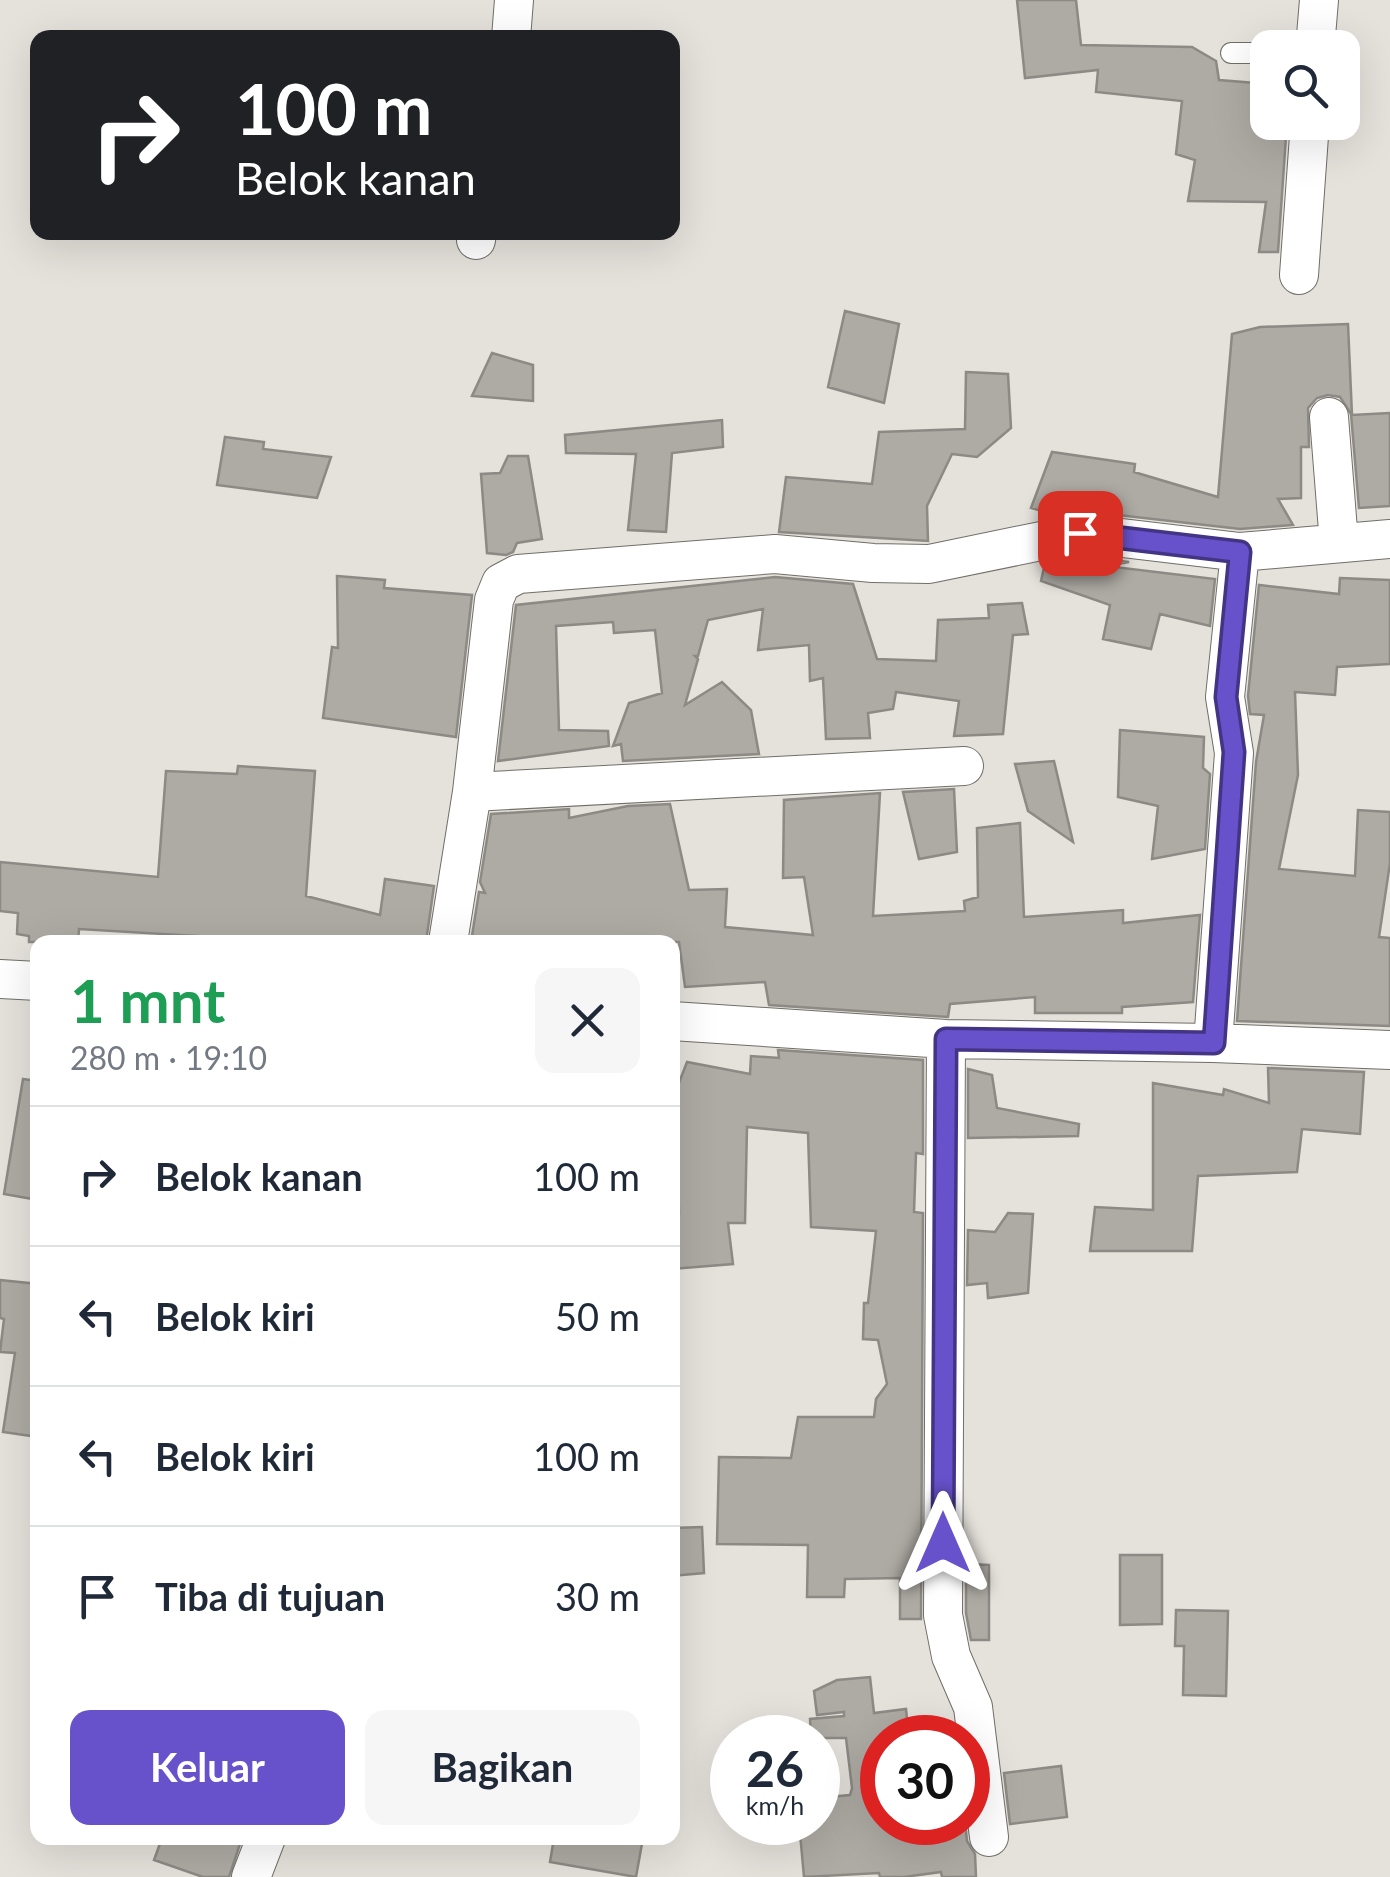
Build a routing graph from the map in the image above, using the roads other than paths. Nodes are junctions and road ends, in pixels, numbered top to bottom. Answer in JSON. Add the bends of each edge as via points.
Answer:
{"nodes":[{"id":1,"x":514,"y":0,"type":"edge"},
{"id":2,"x":1319,"y":0,"type":"edge"},
{"id":3,"x":512,"y":30,"type":"edge"},
{"id":4,"x":1317,"y":30,"type":"edge"},
{"id":5,"x":1231,"y":53,"type":"dead end"},
{"id":6,"x":1250,"y":53,"type":"edge"},
{"id":7,"x":1309,"y":140,"type":"edge"},
{"id":8,"x":1300,"y":275,"type":"dead end"},
{"id":9,"x":1328,"y":418,"type":"dead end"},
{"id":10,"x":1390,"y":539,"type":"edge"},
{"id":11,"x":1339,"y":543,"type":"junction"},
{"id":12,"x":1240,"y":552,"type":"junction"},
{"id":13,"x":964,"y":766,"type":"dead end"},
{"id":14,"x":472,"y":792,"type":"junction"},
{"id":15,"x":449,"y":935,"type":"edge"},
{"id":16,"x":0,"y":979,"type":"edge"},
{"id":17,"x":30,"y":981,"type":"edge"},
{"id":18,"x":680,"y":1022,"type":"edge"},
{"id":19,"x":946,"y":1039,"type":"junction"},
{"id":20,"x":1214,"y":1043,"type":"junction"},
{"id":21,"x":1390,"y":1050,"type":"edge"},
{"id":22,"x":974,"y":1715,"type":"edge"},
{"id":23,"x":264,"y":1845,"type":"edge"},
{"id":24,"x":251,"y":1877,"type":"edge"}],
"edges":[{"from":1,"to":3,"type":"street"},
{"from":2,"to":4,"type":"street"},
{"from":5,"to":6,"type":"lane"},
{"from":7,"to":8,"type":"street"},
{"from":9,"to":11,"type":"street"},
{"from":10,"to":11,"type":"street"},
{"from":11,"to":12,"type":"street"},
{"from":12,"to":14,"type":"street","via":[[1080,533],[929,564],[775,554],[518,574],[502,583],[494,600]]},
{"from":12,"to":20,"type":"street","via":[[1226,697],[1234,752]]},
{"from":13,"to":14,"type":"street"},
{"from":14,"to":15,"type":"street"},
{"from":16,"to":17,"type":"street"},
{"from":18,"to":19,"type":"street"},
{"from":19,"to":20,"type":"street"},
{"from":19,"to":22,"type":"street","via":[[943,1614]]},
{"from":20,"to":21,"type":"street"},
{"from":23,"to":24,"type":"street"}]}
